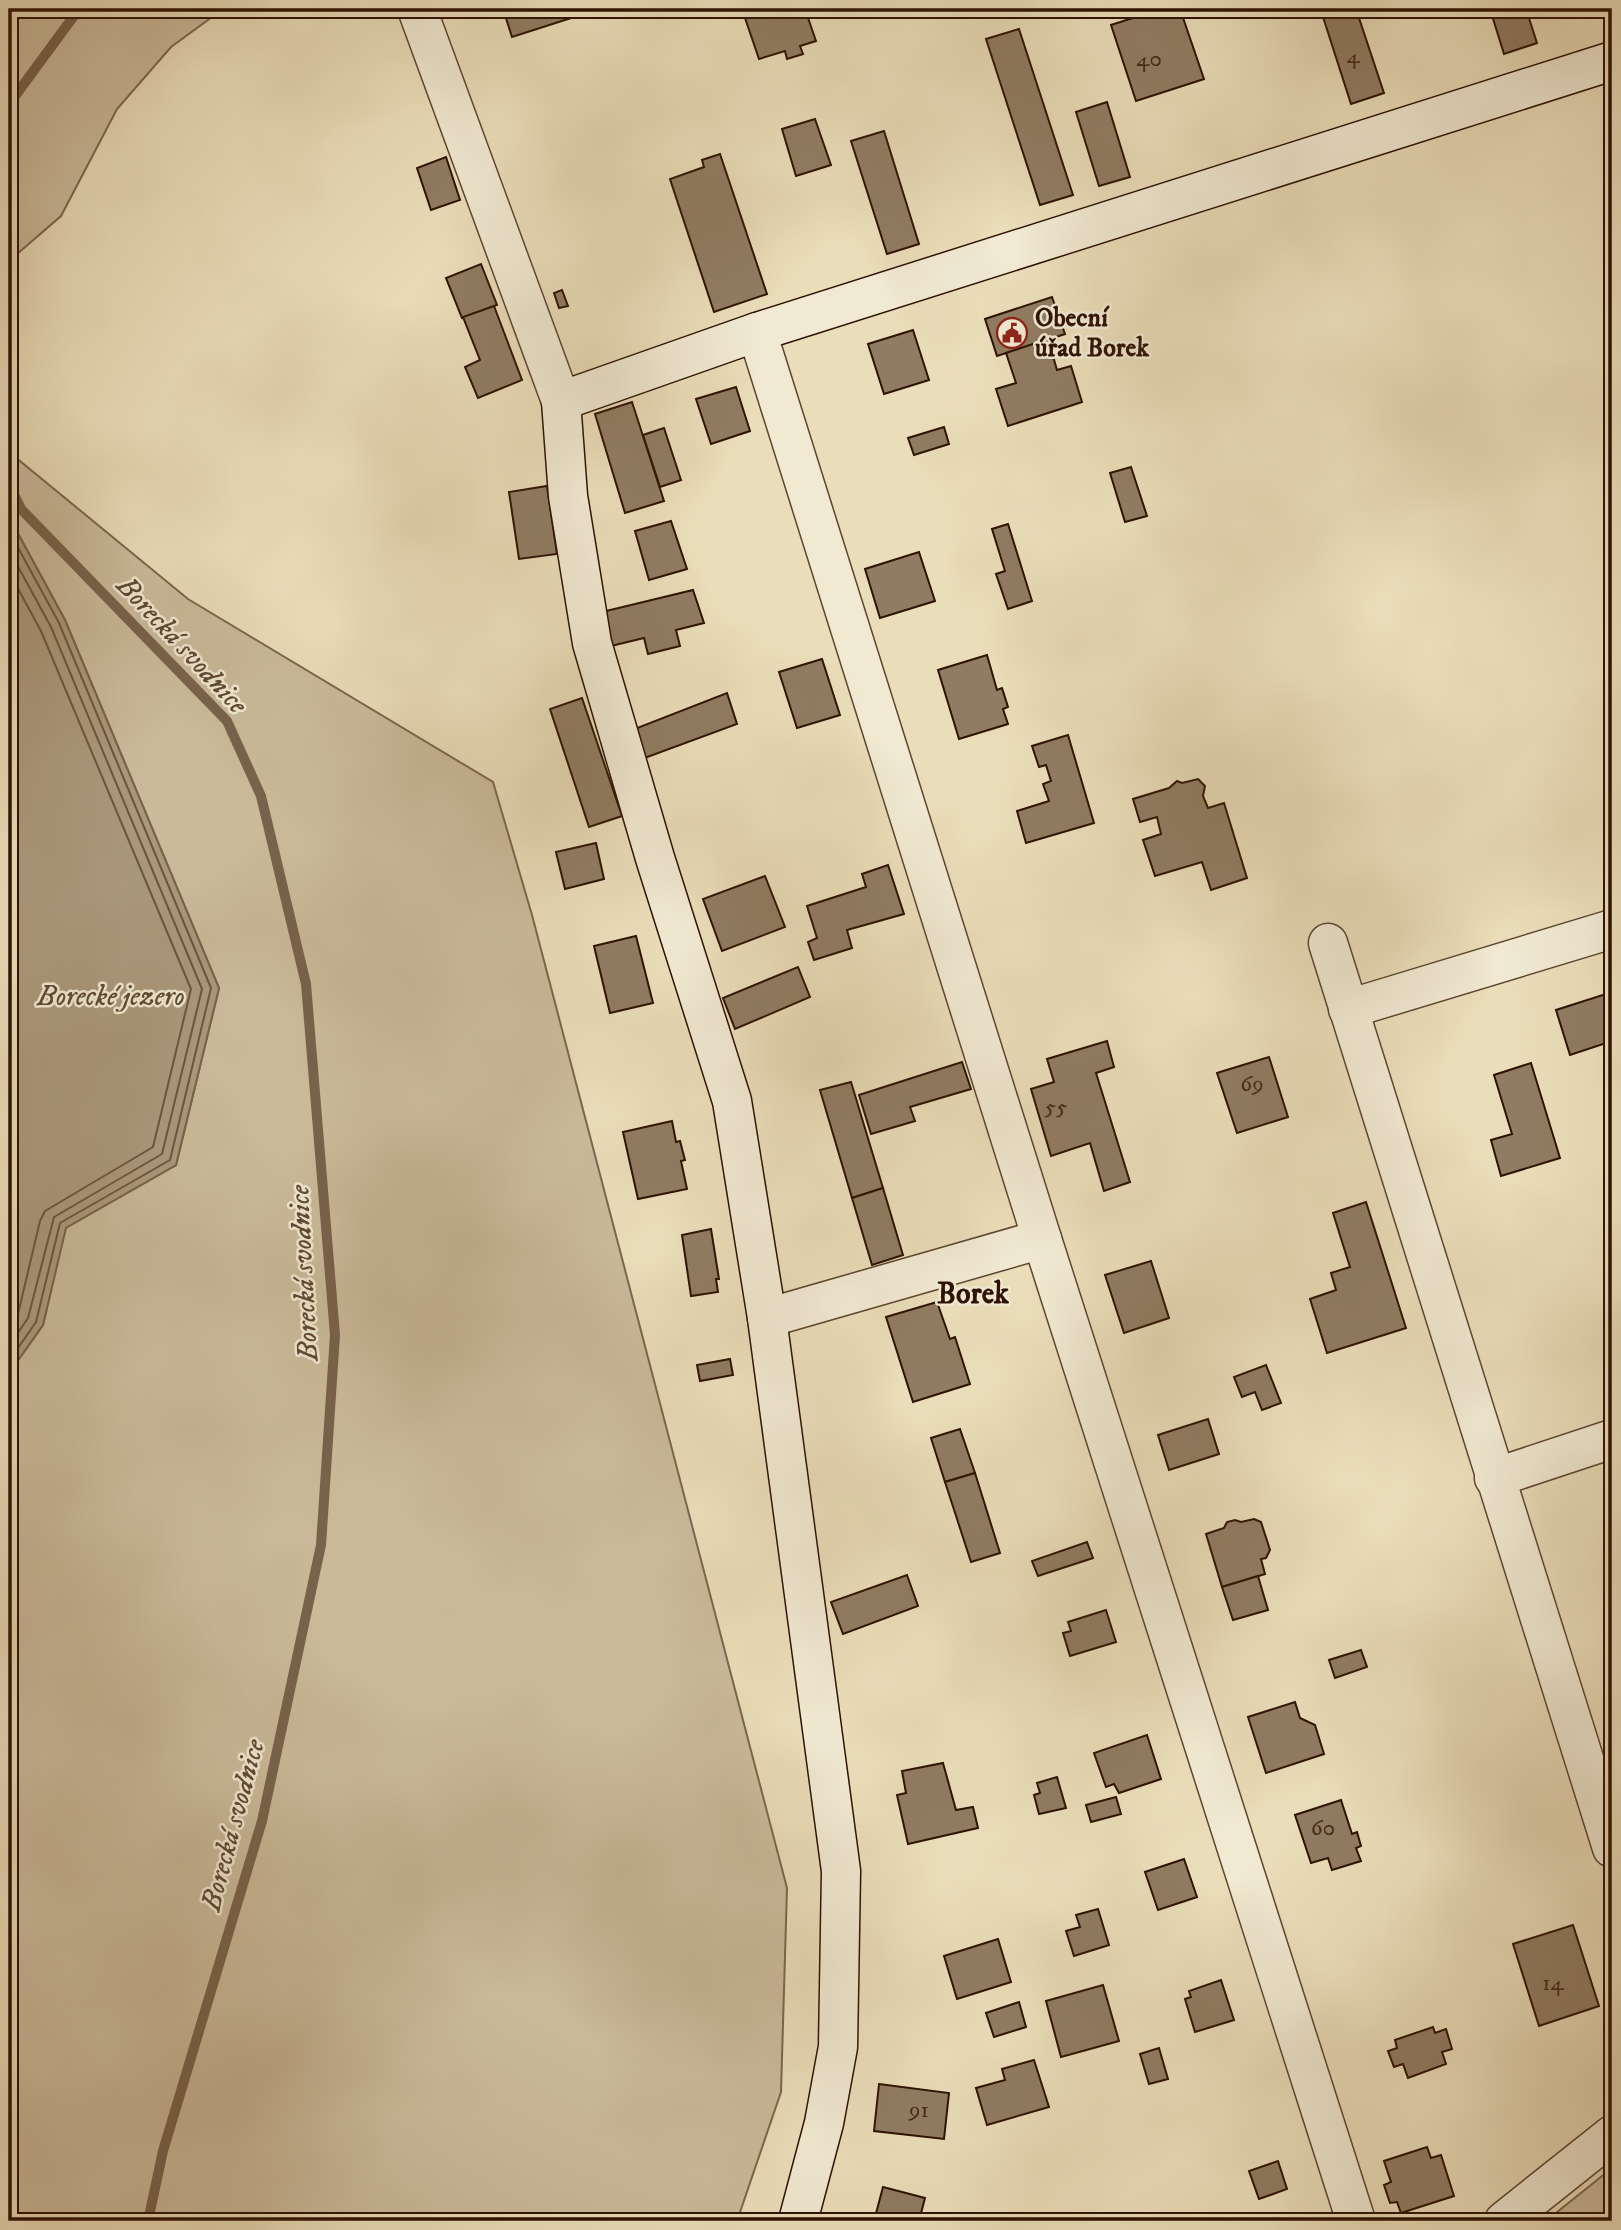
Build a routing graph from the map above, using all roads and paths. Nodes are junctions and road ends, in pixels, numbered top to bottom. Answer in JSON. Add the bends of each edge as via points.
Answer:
{"nodes":[{"id":1,"x":417,"y":9,"type":"edge"},
{"id":2,"x":1612,"y":61,"type":"edge"},
{"id":3,"x":757,"y":332,"type":"junction"},
{"id":4,"x":561,"y":401,"type":"junction"},
{"id":5,"x":1612,"y":929,"type":"edge"},
{"id":6,"x":1328,"y":943,"type":"dead end"},
{"id":7,"x":1348,"y":1009,"type":"junction"},
{"id":8,"x":1042,"y":1239,"type":"junction"},
{"id":9,"x":767,"y":1318,"type":"junction"},
{"id":10,"x":1612,"y":1439,"type":"edge"},
{"id":11,"x":1494,"y":1478,"type":"junction"},
{"id":12,"x":1612,"y":1848,"type":"edge"},
{"id":13,"x":1612,"y":2135,"type":"edge"},
{"id":14,"x":798,"y":2221,"type":"edge"},
{"id":15,"x":1356,"y":2221,"type":"edge"},
{"id":16,"x":1504,"y":2221,"type":"edge"}],
"edges":[{"from":1,"to":4,"type":"street"},
{"from":2,"to":3,"type":"street"},
{"from":3,"to":4,"type":"street"},
{"from":3,"to":8,"type":"street"},
{"from":4,"to":9,"type":"street","via":[[568,496],[592,643],[732,1101]]},
{"from":5,"to":7,"type":"street"},
{"from":6,"to":7,"type":"street"},
{"from":7,"to":11,"type":"street"},
{"from":8,"to":9,"type":"street"},
{"from":8,"to":15,"type":"street"},
{"from":9,"to":14,"type":"street","via":[[841,1871],[838,2047]]},
{"from":10,"to":11,"type":"street"},
{"from":11,"to":12,"type":"street"},
{"from":13,"to":16,"type":"street"}]}
